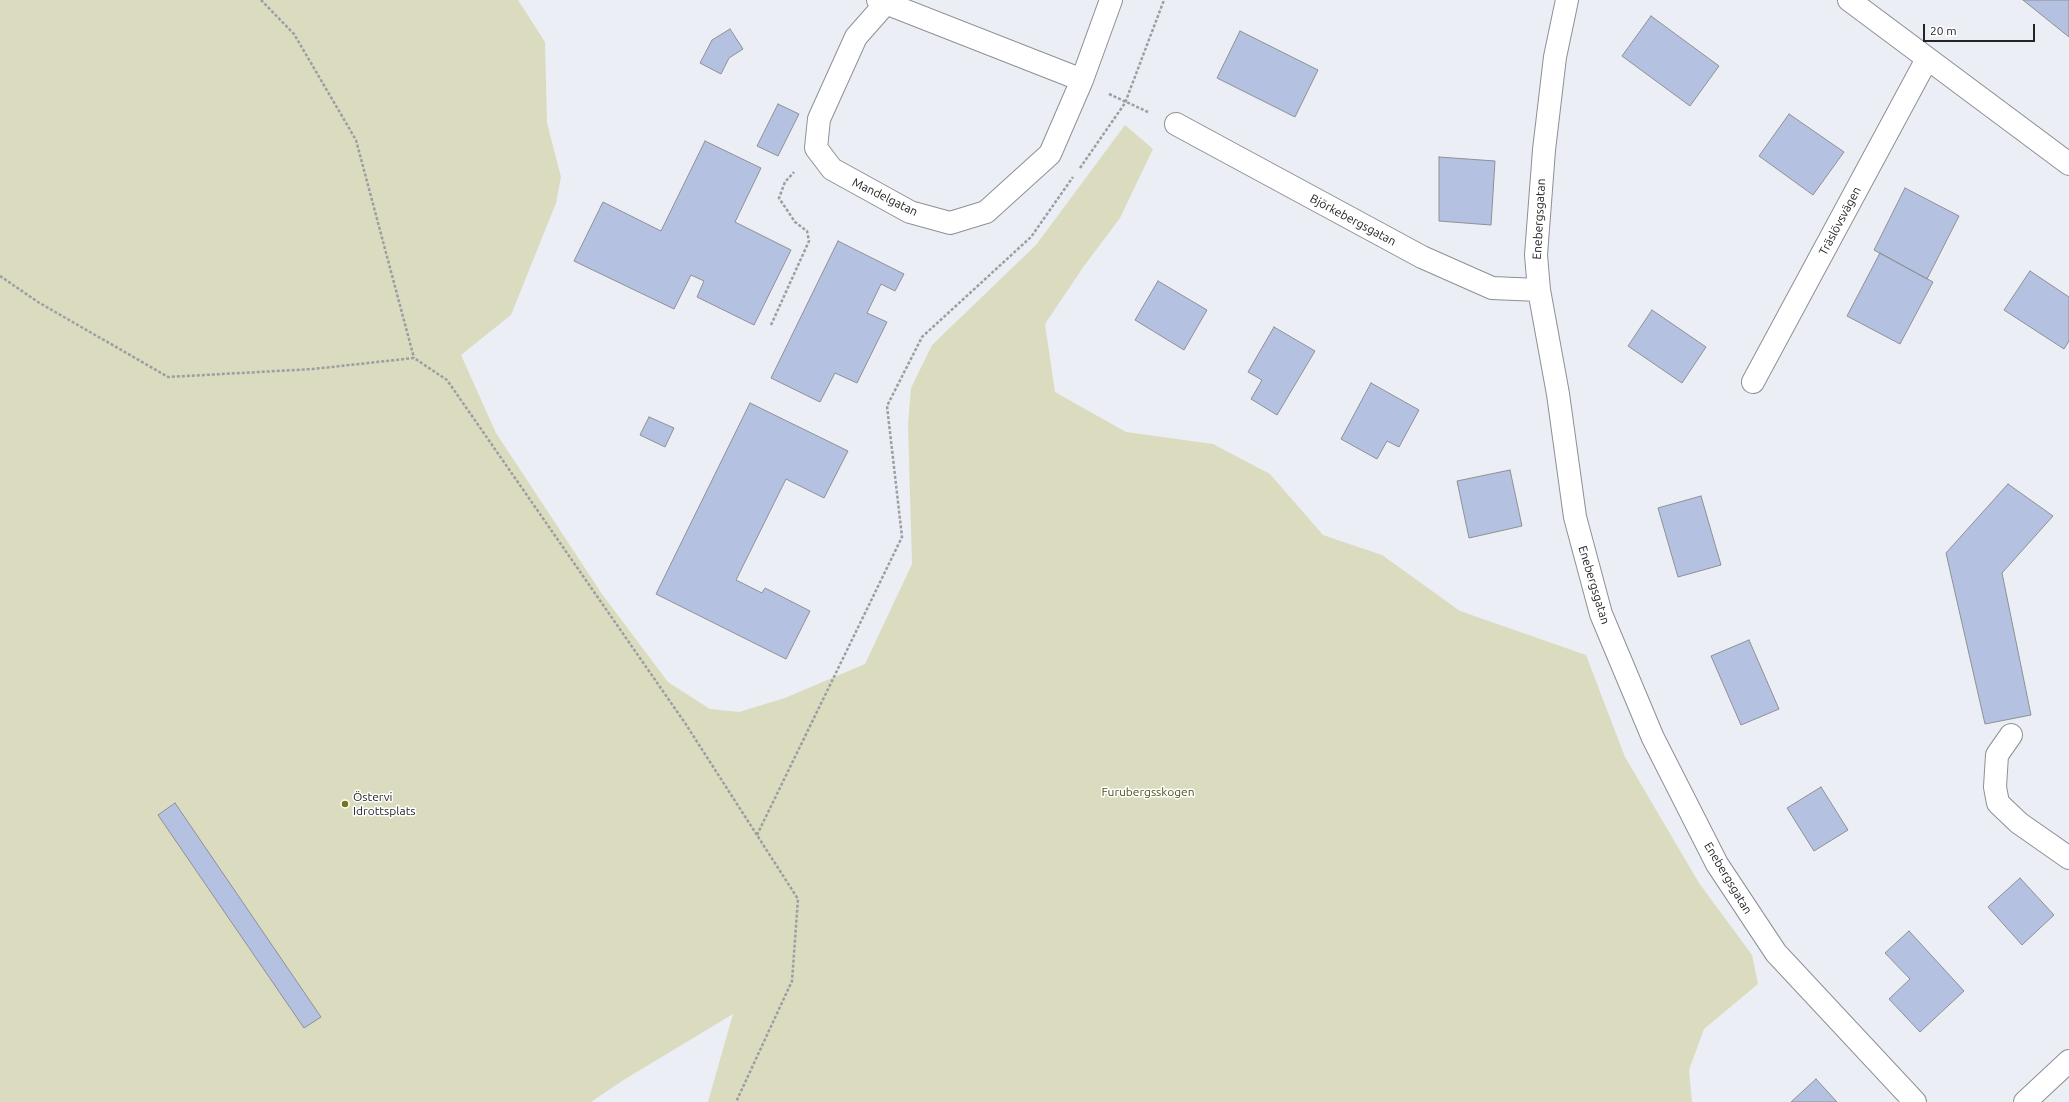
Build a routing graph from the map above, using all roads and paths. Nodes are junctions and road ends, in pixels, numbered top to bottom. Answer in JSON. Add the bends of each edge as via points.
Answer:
{"nodes":[{"id":1,"x":261,"y":0,"type":"edge"},
{"id":2,"x":1111,"y":0,"type":"edge"},
{"id":3,"x":1164,"y":0,"type":"edge"},
{"id":4,"x":1567,"y":0,"type":"edge"},
{"id":5,"x":1849,"y":0,"type":"edge"},
{"id":6,"x":882,"y":2,"type":"edge"},
{"id":7,"x":1927,"y":59,"type":"junction"},
{"id":8,"x":1082,"y":80,"type":"junction"},
{"id":9,"x":1125,"y":103,"type":"junction"},
{"id":10,"x":1176,"y":124,"type":"joint"},
{"id":11,"x":816,"y":148,"type":"junction"},
{"id":12,"x":2069,"y":164,"type":"edge"},
{"id":13,"x":0,"y":276,"type":"edge"},
{"id":14,"x":1539,"y":290,"type":"junction"},
{"id":15,"x":771,"y":325,"type":"dead end"},
{"id":16,"x":414,"y":358,"type":"junction"},
{"id":17,"x":1753,"y":382,"type":"dead end"},
{"id":18,"x":2011,"y":735,"type":"dead end"},
{"id":19,"x":757,"y":835,"type":"junction"},
{"id":20,"x":2069,"y":858,"type":"edge"},
{"id":21,"x":2069,"y":1061,"type":"edge"},
{"id":22,"x":736,"y":1102,"type":"edge"},
{"id":23,"x":1915,"y":1102,"type":"edge"},
{"id":24,"x":2025,"y":1102,"type":"edge"}],
"edges":[{"from":1,"to":16,"type":"path","via":[[294,34],[356,140]]},
{"from":2,"to":8,"type":"street","name":"Mandelgatan"},
{"from":3,"to":9,"type":"path"},
{"from":4,"to":14,"type":"street","name":"Enebergsgatan","via":[[1555,58],[1544,150],[1536,255]]},
{"from":5,"to":7,"type":"street"},
{"from":6,"to":8,"type":"street"},
{"from":6,"to":11,"type":"street","via":[[856,37],[819,119]]},
{"from":7,"to":12,"type":"street"},
{"from":7,"to":17,"type":"street","name":"Träslövsvägen"},
{"from":8,"to":9,"type":"path"},
{"from":8,"to":11,"type":"street","name":"Mandelgatan","via":[[1050,154],[986,212],[950,223],[910,212],[882,198],[832,169]]},
{"from":9,"to":10,"type":"path"},
{"from":9,"to":19,"type":"path","via":[[1031,237],[922,338],[887,406],[902,538]]},
{"from":10,"to":14,"type":"street","name":"Björkebergsgatan","via":[[1422,257],[1492,288]]},
{"from":11,"to":15,"type":"path","via":[[785,182],[779,198],[795,222],[807,231],[809,241]]},
{"from":13,"to":16,"type":"path","via":[[38,302],[168,376],[313,369]]},
{"from":14,"to":23,"type":"street","name":"Enebergsgatan","via":[[1558,394],[1575,517],[1601,614],[1653,738],[1716,864],[1776,954]]},
{"from":16,"to":19,"type":"path","via":[[447,380],[685,723]]},
{"from":18,"to":20,"type":"street","via":[[1997,755],[1994,787],[1998,803],[2019,823]]},
{"from":19,"to":22,"type":"path","via":[[798,899],[792,981]]},
{"from":21,"to":24,"type":"street"}]}
